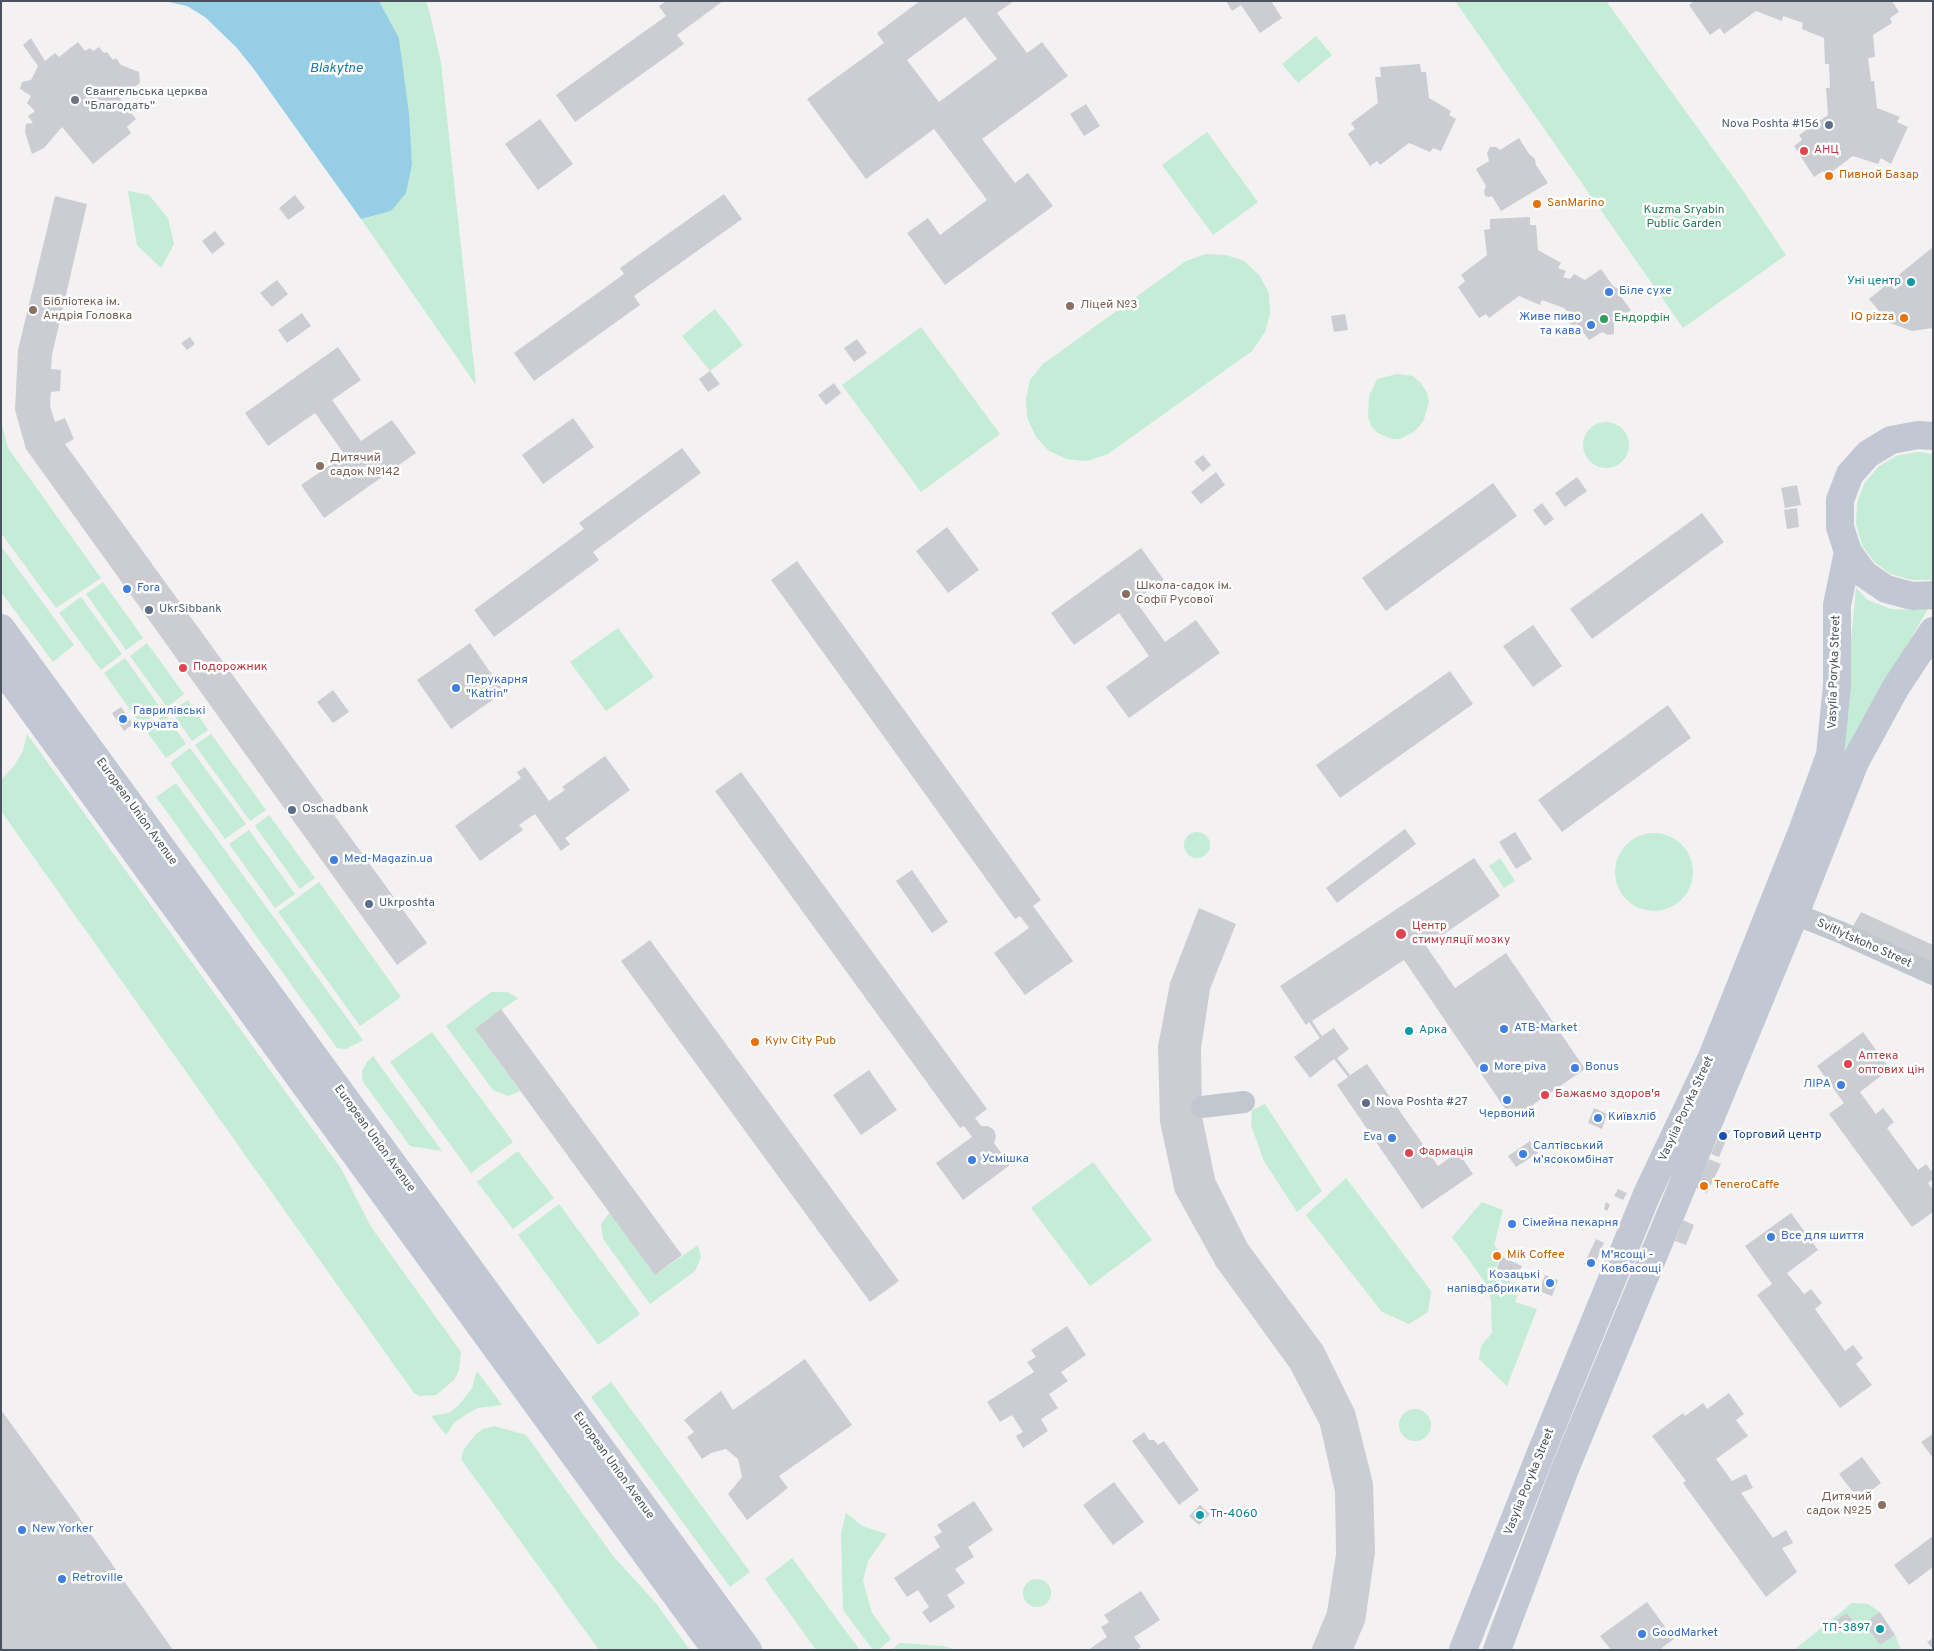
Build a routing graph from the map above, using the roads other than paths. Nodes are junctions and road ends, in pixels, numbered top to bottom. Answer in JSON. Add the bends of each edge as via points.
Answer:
{"nodes":[{"id":1,"x":1933,"y":436,"type":"edge"},
{"id":2,"x":1848,"y":552,"type":"junction"},
{"id":3,"x":1933,"y":595,"type":"edge"},
{"id":4,"x":1,"y":628,"type":"edge"},
{"id":5,"x":1933,"y":631,"type":"edge"},
{"id":6,"x":1,"y":667,"type":"edge"},
{"id":7,"x":1795,"y":914,"type":"junction"},
{"id":8,"x":1933,"y":974,"type":"edge"},
{"id":9,"x":1244,"y":1102,"type":"dead end"},
{"id":10,"x":1202,"y":1106,"type":"dead end"},
{"id":11,"x":716,"y":1650,"type":"edge"},
{"id":12,"x":748,"y":1650,"type":"edge"},
{"id":13,"x":1463,"y":1650,"type":"edge"},
{"id":14,"x":1496,"y":1650,"type":"edge"}],
"edges":[{"from":1,"to":2,"type":"street","name":"Vasylia Poryka Street","via":[[1891,440],[1868,454],[1850,474],[1840,500],[1840,527]]},
{"from":2,"to":3,"type":"street","name":"Vasylia Poryka Street","via":[[1864,574],[1886,589],[1912,596]]},
{"from":2,"to":13,"type":"street","name":"Vasylia Poryka Street","via":[[1837,605],[1836,685],[1830,755],[1712,1057],[1647,1194]]},
{"from":4,"to":12,"type":"street","name":"European Union Avenue"},
{"from":5,"to":7,"type":"street","name":"Vasylia Poryka Street","via":[[1896,687],[1855,762]]},
{"from":6,"to":11,"type":"street","name":"European Union Avenue"},
{"from":7,"to":8,"type":"street","name":"Svitlytskoho Street"},
{"from":7,"to":14,"type":"street","name":"Vasylia Poryka Street","via":[[1565,1469]]},
{"from":9,"to":10,"type":"street"}]}
